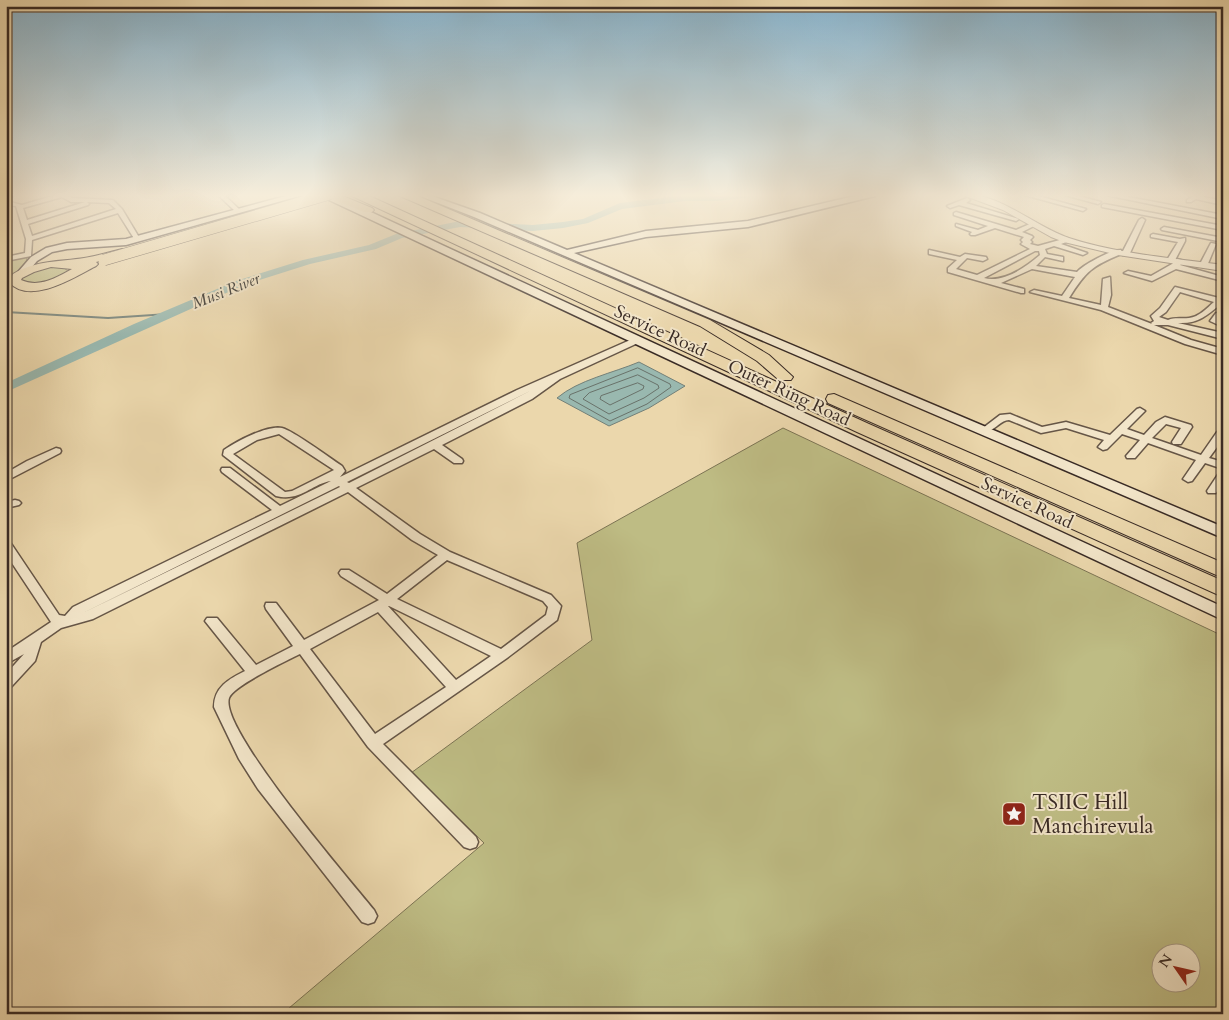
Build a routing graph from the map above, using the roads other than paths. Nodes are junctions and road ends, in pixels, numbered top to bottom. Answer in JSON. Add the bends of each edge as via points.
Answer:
{"nodes":[{"id":1,"x":27,"y":242,"type":"edge"},
{"id":2,"x":120,"y":242,"type":"edge"},
{"id":3,"x":161,"y":242,"type":"edge"},
{"id":4,"x":163,"y":242,"type":"edge"},
{"id":5,"x":428,"y":242,"type":"edge"},
{"id":6,"x":437,"y":242,"type":"edge"},
{"id":7,"x":460,"y":242,"type":"edge"},
{"id":8,"x":483,"y":242,"type":"edge"},
{"id":9,"x":532,"y":242,"type":"edge"},
{"id":10,"x":535,"y":242,"type":"edge"},
{"id":11,"x":598,"y":242,"type":"edge"},
{"id":12,"x":606,"y":242,"type":"edge"},
{"id":13,"x":1028,"y":242,"type":"edge"},
{"id":14,"x":1062,"y":242,"type":"edge"},
{"id":15,"x":1074,"y":242,"type":"edge"},
{"id":16,"x":1129,"y":242,"type":"edge"},
{"id":17,"x":1182,"y":242,"type":"edge"},
{"id":18,"x":540,"y":244,"type":"junction"},
{"id":19,"x":1054,"y":244,"type":"junction"},
{"id":20,"x":1213,"y":244,"type":"dead end"},
{"id":21,"x":568,"y":249,"type":"junction"},
{"id":22,"x":1041,"y":251,"type":"junction"},
{"id":23,"x":932,"y":252,"type":"dead end"},
{"id":24,"x":1083,"y":253,"type":"dead end"},
{"id":25,"x":1122,"y":253,"type":"junction"},
{"id":26,"x":6,"y":259,"type":"edge"},
{"id":27,"x":102,"y":259,"type":"junction"},
{"id":28,"x":1060,"y":259,"type":"dead end"},
{"id":29,"x":958,"y":262,"type":"junction"},
{"id":30,"x":1176,"y":262,"type":"junction"},
{"id":31,"x":37,"y":263,"type":"junction"},
{"id":32,"x":61,"y":264,"type":"junction"},
{"id":33,"x":1204,"y":264,"type":"junction"},
{"id":34,"x":1032,"y":267,"type":"junction"},
{"id":35,"x":1223,"y":268,"type":"edge"},
{"id":36,"x":970,"y":269,"type":"junction"},
{"id":37,"x":74,"y":272,"type":"junction"},
{"id":38,"x":1081,"y":272,"type":"junction"},
{"id":39,"x":1128,"y":273,"type":"dead end"},
{"id":40,"x":980,"y":277,"type":"junction"},
{"id":41,"x":1107,"y":279,"type":"dead end"},
{"id":42,"x":1223,"y":279,"type":"edge"},
{"id":43,"x":17,"y":280,"type":"edge"},
{"id":44,"x":994,"y":282,"type":"junction"},
{"id":45,"x":6,"y":288,"type":"edge"},
{"id":46,"x":1021,"y":291,"type":"dead end"},
{"id":47,"x":1034,"y":292,"type":"dead end"},
{"id":48,"x":1064,"y":299,"type":"junction"},
{"id":49,"x":1222,"y":301,"type":"edge"},
{"id":50,"x":1104,"y":308,"type":"junction"},
{"id":51,"x":1208,"y":312,"type":"junction"},
{"id":52,"x":1221,"y":315,"type":"edge"},
{"id":53,"x":1165,"y":322,"type":"junction"},
{"id":54,"x":1223,"y":325,"type":"edge"},
{"id":55,"x":1150,"y":327,"type":"junction"},
{"id":56,"x":1186,"y":329,"type":"junction"},
{"id":57,"x":1223,"y":335,"type":"edge"},
{"id":58,"x":1174,"y":337,"type":"junction"},
{"id":59,"x":637,"y":340,"type":"junction"},
{"id":60,"x":1223,"y":352,"type":"edge"},
{"id":61,"x":785,"y":377,"type":"junction"},
{"id":62,"x":1140,"y":411,"type":"dead end"},
{"id":63,"x":465,"y":424,"type":"junction"},
{"id":64,"x":863,"y":428,"type":"junction"},
{"id":65,"x":988,"y":428,"type":"junction"},
{"id":66,"x":1121,"y":430,"type":"junction"},
{"id":67,"x":1221,"y":434,"type":"dead end"},
{"id":68,"x":1112,"y":439,"type":"junction"},
{"id":69,"x":1146,"y":439,"type":"junction"},
{"id":70,"x":1177,"y":442,"type":"dead end"},
{"id":71,"x":435,"y":445,"type":"junction"},
{"id":72,"x":1103,"y":448,"type":"dead end"},
{"id":73,"x":56,"y":451,"type":"dead end"},
{"id":74,"x":1131,"y":456,"type":"dead end"},
{"id":75,"x":1203,"y":458,"type":"junction"},
{"id":76,"x":458,"y":461,"type":"dead end"},
{"id":77,"x":1223,"y":466,"type":"edge"},
{"id":78,"x":226,"y":470,"type":"dead end"},
{"id":79,"x":373,"y":470,"type":"junction"},
{"id":80,"x":1223,"y":475,"type":"edge"},
{"id":81,"x":6,"y":478,"type":"edge"},
{"id":82,"x":1188,"y":479,"type":"dead end"},
{"id":83,"x":340,"y":481,"type":"junction"},
{"id":84,"x":322,"y":485,"type":"junction"},
{"id":85,"x":1212,"y":491,"type":"dead end"},
{"id":86,"x":280,"y":511,"type":"junction"},
{"id":87,"x":261,"y":525,"type":"junction"},
{"id":88,"x":1223,"y":526,"type":"edge"},
{"id":89,"x":1223,"y":533,"type":"edge"},
{"id":90,"x":6,"y":545,"type":"edge"},
{"id":91,"x":446,"y":555,"type":"junction"},
{"id":92,"x":1223,"y":571,"type":"edge"},
{"id":93,"x":344,"y":573,"type":"dead end"},
{"id":94,"x":1223,"y":590,"type":"edge"},
{"id":95,"x":384,"y":604,"type":"junction"},
{"id":96,"x":271,"y":606,"type":"dead end"},
{"id":97,"x":1223,"y":614,"type":"edge"},
{"id":98,"x":72,"y":621,"type":"junction"},
{"id":99,"x":212,"y":621,"type":"dead end"},
{"id":100,"x":35,"y":640,"type":"junction"},
{"id":101,"x":302,"y":647,"type":"junction"},
{"id":102,"x":502,"y":655,"type":"junction"},
{"id":103,"x":6,"y":659,"type":"edge"},
{"id":104,"x":253,"y":672,"type":"junction"},
{"id":105,"x":6,"y":683,"type":"edge"},
{"id":106,"x":455,"y":688,"type":"junction"},
{"id":107,"x":373,"y":743,"type":"junction"},
{"id":108,"x":470,"y":842,"type":"dead end"},
{"id":109,"x":368,"y":916,"type":"dead end"}],
"edges":[{"from":1,"to":26,"type":"street","via":[[29,250],[26,254]]},
{"from":2,"to":31,"type":"main road","via":[[58,247],[42,253]]},
{"from":3,"to":27,"type":"main road","bridge":true},
{"from":4,"to":27,"type":"main road","bridge":true},
{"from":5,"to":59,"type":"main road","name":"Service Road"},
{"from":6,"to":64,"type":"highway","via":[[824,419]]},
{"from":7,"to":64,"type":"highway","name":"Outer Ring Road"},
{"from":8,"to":61,"type":"highway","name":"Outer Ring Road"},
{"from":9,"to":18,"type":"highway"},
{"from":10,"to":18,"type":"main road","name":"Service Road"},
{"from":11,"to":21,"type":"main road"},
{"from":12,"to":21,"type":"main road"},
{"from":13,"to":22,"type":"street","via":[[1024,244]]},
{"from":14,"to":19,"type":"street"},
{"from":15,"to":25,"type":"street"},
{"from":16,"to":25,"type":"street"},
{"from":17,"to":30,"type":"street"},
{"from":18,"to":21,"type":"main road","name":"Service Road"},
{"from":18,"to":61,"type":"highway","via":[[705,323],[763,358]]},
{"from":18,"to":89,"type":"main road","name":"Service Road"},
{"from":19,"to":22,"type":"street"},
{"from":19,"to":24,"type":"street"},
{"from":20,"to":33,"type":"street"},
{"from":21,"to":65,"type":"main road","name":"Service Road"},
{"from":22,"to":28,"type":"street"},
{"from":22,"to":34,"type":"street"},
{"from":22,"to":40,"type":"street"},
{"from":23,"to":29,"type":"street"},
{"from":25,"to":30,"type":"street"},
{"from":25,"to":38,"type":"street","via":[[1098,261]]},
{"from":27,"to":32,"type":"main road"},
{"from":27,"to":37,"type":"main road"},
{"from":29,"to":36,"type":"street"},
{"from":29,"to":36,"type":"street","via":[[967,256],[980,261]]},
{"from":29,"to":40,"type":"street","via":[[952,271]]},
{"from":30,"to":33,"type":"street"},
{"from":30,"to":39,"type":"street","via":[[1152,279]]},
{"from":30,"to":42,"type":"street"},
{"from":31,"to":32,"type":"main road"},
{"from":31,"to":43,"type":"main road"},
{"from":32,"to":37,"type":"main road","via":[[75,268]]},
{"from":33,"to":35,"type":"street"},
{"from":34,"to":38,"type":"street"},
{"from":34,"to":44,"type":"street"},
{"from":36,"to":40,"type":"street"},
{"from":37,"to":43,"type":"main road","via":[[66,279],[50,284]]},
{"from":38,"to":48,"type":"street"},
{"from":40,"to":44,"type":"street"},
{"from":41,"to":50,"type":"street"},
{"from":43,"to":45,"type":"main road"},
{"from":44,"to":46,"type":"street"},
{"from":47,"to":48,"type":"street"},
{"from":48,"to":50,"type":"street"},
{"from":49,"to":51,"type":"street"},
{"from":49,"to":53,"type":"street","via":[[1178,289],[1155,316]]},
{"from":50,"to":55,"type":"street"},
{"from":51,"to":52,"type":"street"},
{"from":51,"to":53,"type":"street","via":[[1192,321]]},
{"from":52,"to":54,"type":"street","via":[[1214,321]]},
{"from":53,"to":55,"type":"street"},
{"from":53,"to":56,"type":"street"},
{"from":55,"to":58,"type":"street"},
{"from":56,"to":57,"type":"street"},
{"from":56,"to":58,"type":"street"},
{"from":58,"to":60,"type":"street"},
{"from":59,"to":63,"type":"street","via":[[557,377],[529,397]]},
{"from":59,"to":97,"type":"main road","name":"Service Road"},
{"from":61,"to":92,"type":"highway","name":"Outer Ring Road"},
{"from":62,"to":66,"type":"street"},
{"from":63,"to":71,"type":"street"},
{"from":63,"to":79,"type":"street"},
{"from":64,"to":94,"type":"highway","name":"Outer Ring Road"},
{"from":65,"to":68,"type":"street","via":[[1003,417],[1010,417],[1041,430],[1066,425]]},
{"from":65,"to":88,"type":"main road","name":"Service Road"},
{"from":66,"to":68,"type":"street"},
{"from":66,"to":69,"type":"street"},
{"from":67,"to":75,"type":"street"},
{"from":68,"to":72,"type":"street"},
{"from":69,"to":70,"type":"street","via":[[1165,420],[1187,427]]},
{"from":69,"to":74,"type":"street"},
{"from":69,"to":75,"type":"street"},
{"from":71,"to":76,"type":"street"},
{"from":71,"to":79,"type":"street"},
{"from":73,"to":81,"type":"street"},
{"from":75,"to":77,"type":"street"},
{"from":75,"to":82,"type":"street"},
{"from":78,"to":86,"type":"street"},
{"from":79,"to":83,"type":"street"},
{"from":80,"to":85,"type":"street"},
{"from":83,"to":84,"type":"street"},
{"from":83,"to":84,"type":"street","via":[[339,469],[281,431],[271,432],[228,452],[229,457],[283,495]]},
{"from":83,"to":87,"type":"street"},
{"from":83,"to":91,"type":"street"},
{"from":84,"to":86,"type":"street"},
{"from":86,"to":87,"type":"street"},
{"from":87,"to":98,"type":"street","via":[[168,571],[88,616]]},
{"from":90,"to":98,"type":"street","via":[[55,619]]},
{"from":91,"to":95,"type":"street"},
{"from":91,"to":102,"type":"street","via":[[547,598],[555,606],[552,617]]},
{"from":93,"to":95,"type":"street"},
{"from":95,"to":101,"type":"street"},
{"from":95,"to":102,"type":"street"},
{"from":95,"to":106,"type":"street"},
{"from":96,"to":101,"type":"street"},
{"from":98,"to":100,"type":"street","via":[[56,625]]},
{"from":99,"to":104,"type":"street"},
{"from":100,"to":103,"type":"street"},
{"from":100,"to":105,"type":"street","via":[[30,657]]},
{"from":101,"to":104,"type":"street"},
{"from":101,"to":107,"type":"street"},
{"from":102,"to":106,"type":"street"},
{"from":104,"to":109,"type":"street","via":[[224,690],[220,699],[232,732],[264,784]]},
{"from":106,"to":107,"type":"street"},
{"from":107,"to":108,"type":"street"}]}
